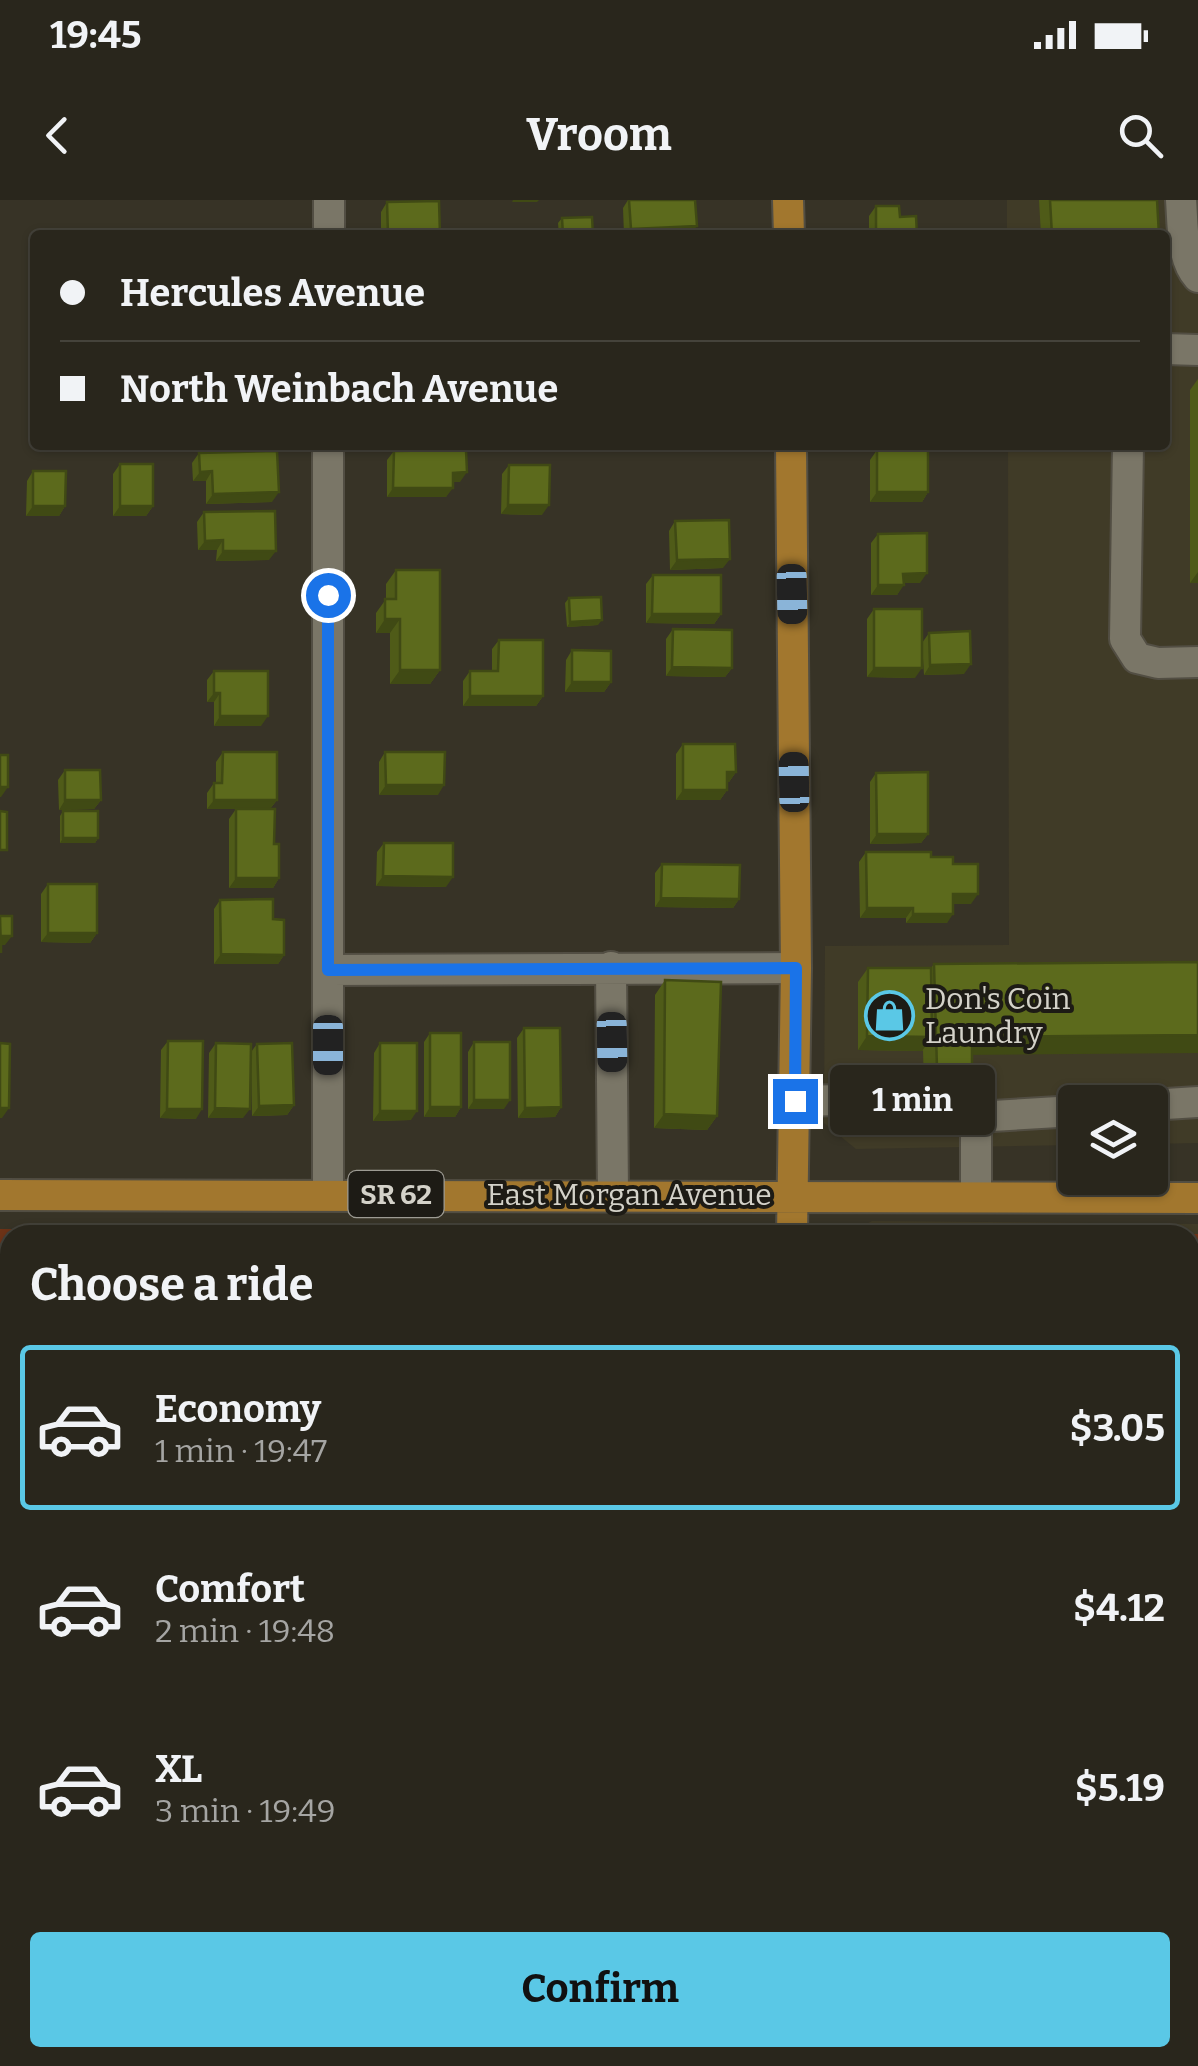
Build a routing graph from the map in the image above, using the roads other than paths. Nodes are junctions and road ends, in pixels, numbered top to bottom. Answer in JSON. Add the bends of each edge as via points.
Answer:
{"nodes":[{"id":1,"x":329,"y":200,"type":"edge"},
{"id":2,"x":788,"y":200,"type":"edge"},
{"id":3,"x":1181,"y":200,"type":"edge"},
{"id":4,"x":329,"y":230,"type":"edge"},
{"id":5,"x":789,"y":230,"type":"edge"},
{"id":6,"x":1198,"y":277,"type":"edge"},
{"id":7,"x":1170,"y":349,"type":"edge"},
{"id":8,"x":1198,"y":350,"type":"edge"},
{"id":9,"x":328,"y":450,"type":"edge"},
{"id":10,"x":791,"y":450,"type":"edge"},
{"id":11,"x":1128,"y":450,"type":"edge"},
{"id":12,"x":1198,"y":662,"type":"edge"},
{"id":13,"x":611,"y":967,"type":"junction"},
{"id":14,"x":796,"y":968,"type":"junction"},
{"id":15,"x":328,"y":970,"type":"junction"},
{"id":16,"x":795,"y":1101,"type":"junction"},
{"id":17,"x":1198,"y":1102,"type":"edge"},
{"id":18,"x":1168,"y":1104,"type":"edge"},
{"id":19,"x":1058,"y":1112,"type":"edge"},
{"id":20,"x":976,"y":1117,"type":"junction"},
{"id":21,"x":0,"y":1194,"type":"edge"},
{"id":22,"x":328,"y":1194,"type":"junction"},
{"id":23,"x":613,"y":1194,"type":"junction"},
{"id":24,"x":792,"y":1196,"type":"junction"},
{"id":25,"x":976,"y":1197,"type":"junction"},
{"id":26,"x":1198,"y":1198,"type":"edge"},
{"id":27,"x":792,"y":1225,"type":"edge"}],
"edges":[{"from":1,"to":4,"type":"street"},
{"from":2,"to":5,"type":"main road"},
{"from":3,"to":6,"type":"street","via":[[1186,250]]},
{"from":7,"to":8,"type":"street"},
{"from":9,"to":15,"type":"street"},
{"from":10,"to":14,"type":"main road"},
{"from":11,"to":12,"type":"street","via":[[1125,639],[1137,658]]},
{"from":13,"to":14,"type":"street"},
{"from":13,"to":15,"type":"street"},
{"from":13,"to":23,"type":"street"},
{"from":14,"to":16,"type":"main road"},
{"from":15,"to":22,"type":"street"},
{"from":16,"to":20,"type":"street","via":[[890,1099]]},
{"from":16,"to":24,"type":"main road"},
{"from":17,"to":18,"type":"street"},
{"from":19,"to":20,"type":"street"},
{"from":20,"to":25,"type":"street"},
{"from":21,"to":22,"type":"main road","name":"East Morgan Avenue","number":"SR 62"},
{"from":22,"to":23,"type":"main road","name":"East Morgan Avenue","number":"SR 62"},
{"from":23,"to":24,"type":"main road","name":"East Morgan Avenue","number":"SR 62"},
{"from":24,"to":25,"type":"main road","name":"East Morgan Avenue","number":"SR 62"},
{"from":24,"to":27,"type":"main road"},
{"from":25,"to":26,"type":"main road","name":"East Morgan Avenue","number":"SR 62"}]}
